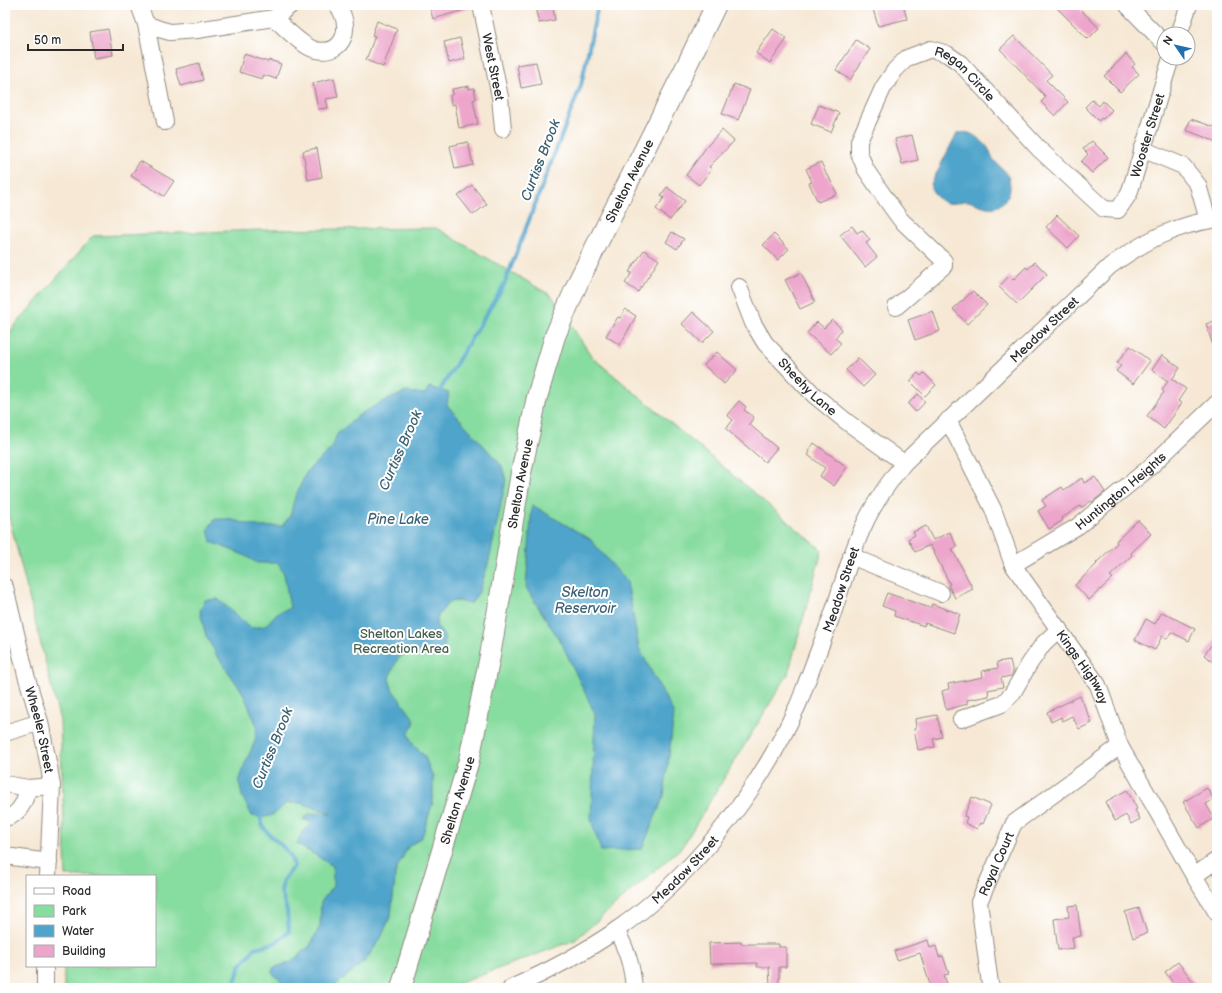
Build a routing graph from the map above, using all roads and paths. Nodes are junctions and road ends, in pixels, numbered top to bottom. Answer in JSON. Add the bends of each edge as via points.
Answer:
{"nodes":[{"id":1,"x":139,"y":5,"type":"edge"},
{"id":2,"x":291,"y":5,"type":"edge"},
{"id":3,"x":337,"y":5,"type":"edge"},
{"id":4,"x":481,"y":5,"type":"edge"},
{"id":5,"x":716,"y":5,"type":"edge"},
{"id":6,"x":1127,"y":5,"type":"edge"},
{"id":7,"x":1189,"y":5,"type":"edge"},
{"id":8,"x":274,"y":18,"type":"junction"},
{"id":9,"x":146,"y":24,"type":"junction"},
{"id":10,"x":1182,"y":26,"type":"edge"},
{"id":11,"x":1156,"y":35,"type":"edge"},
{"id":12,"x":1168,"y":66,"type":"edge"},
{"id":13,"x":165,"y":122,"type":"dead end"},
{"id":14,"x":503,"y":129,"type":"dead end"},
{"id":15,"x":1142,"y":149,"type":"junction"},
{"id":16,"x":1118,"y":210,"type":"joint"},
{"id":17,"x":1212,"y":220,"type":"edge"},
{"id":18,"x":739,"y":287,"type":"dead end"},
{"id":19,"x":896,"y":307,"type":"dead end"},
{"id":20,"x":1217,"y":403,"type":"edge"},
{"id":21,"x":948,"y":420,"type":"junction"},
{"id":22,"x":904,"y":463,"type":"junction"},
{"id":23,"x":851,"y":556,"type":"junction"},
{"id":24,"x":1013,"y":565,"type":"junction"},
{"id":25,"x":5,"y":587,"type":"edge"},
{"id":26,"x":941,"y":593,"type":"dead end"},
{"id":27,"x":1059,"y":630,"type":"junction"},
{"id":28,"x":961,"y":719,"type":"dead end"},
{"id":29,"x":40,"y":722,"type":"junction"},
{"id":30,"x":5,"y":733,"type":"edge"},
{"id":31,"x":1120,"y":746,"type":"junction"},
{"id":32,"x":5,"y":784,"type":"edge"},
{"id":33,"x":52,"y":786,"type":"junction"},
{"id":34,"x":28,"y":788,"type":"junction"},
{"id":35,"x":5,"y":818,"type":"edge"},
{"id":36,"x":5,"y":856,"type":"edge"},
{"id":37,"x":1217,"y":860,"type":"edge"},
{"id":38,"x":49,"y":869,"type":"edge"},
{"id":39,"x":1194,"y":876,"type":"junction"},
{"id":40,"x":1217,"y":914,"type":"edge"},
{"id":41,"x":616,"y":930,"type":"junction"},
{"id":42,"x":45,"y":967,"type":"edge"},
{"id":43,"x":45,"y":988,"type":"edge"},
{"id":44,"x":401,"y":988,"type":"edge"},
{"id":45,"x":511,"y":988,"type":"edge"},
{"id":46,"x":634,"y":988,"type":"edge"},
{"id":47,"x":992,"y":988,"type":"edge"}],
"edges":[{"from":1,"to":9,"type":"street"},
{"from":2,"to":8,"type":"street"},
{"from":3,"to":8,"type":"street","via":[[344,16],[345,32],[343,40],[330,50],[307,46]]},
{"from":4,"to":14,"type":"street","name":"West Street","via":[[500,98]]},
{"from":5,"to":44,"type":"main road","name":"Shelton Avenue","via":[[565,310],[549,353],[521,472],[490,656],[470,753]]},
{"from":6,"to":11,"type":"street"},
{"from":7,"to":10,"type":"street"},
{"from":8,"to":9,"type":"street","via":[[184,32],[170,32]]},
{"from":9,"to":13,"type":"street"},
{"from":12,"to":15,"type":"street","name":"Wooster Street"},
{"from":15,"to":16,"type":"street","name":"Wooster Street","via":[[1129,194]]},
{"from":15,"to":17,"type":"street","via":[[1183,166],[1198,185]]},
{"from":16,"to":19,"type":"street","name":"Regan Circle","via":[[1104,210],[1039,149],[960,63],[947,54],[931,49],[907,58],[895,70],[877,101],[859,141],[859,153],[866,170],[901,220],[944,261],[944,266]]},
{"from":17,"to":21,"type":"street","name":"Meadow Street","via":[[1170,230],[1134,249],[1110,266]]},
{"from":18,"to":22,"type":"street","name":"Sheehy Lane","via":[[753,323],[765,343],[814,395],[846,422]]},
{"from":20,"to":24,"type":"street","name":"Huntington Heights","via":[[1149,468],[1078,526]]},
{"from":21,"to":22,"type":"street","name":"Meadow Street"},
{"from":21,"to":24,"type":"street","name":"Kings Highway","via":[[993,510]]},
{"from":22,"to":23,"type":"street","name":"Meadow Street","via":[[880,495]]},
{"from":23,"to":26,"type":"street"},
{"from":23,"to":41,"type":"street","name":"Meadow Street","via":[[796,711],[762,774],[724,826],[692,863],[655,899]]},
{"from":24,"to":27,"type":"street","name":"Kings Highway"},
{"from":25,"to":29,"type":"street","name":"Wheeler Street"},
{"from":27,"to":28,"type":"street","via":[[1044,644],[1012,694],[1002,704]]},
{"from":27,"to":31,"type":"street","name":"Kings Highway","via":[[1098,685]]},
{"from":29,"to":30,"type":"street"},
{"from":29,"to":33,"type":"street","name":"Wheeler Street"},
{"from":31,"to":39,"type":"street","name":"Kings Highway"},
{"from":31,"to":47,"type":"street","name":"Royal Court","via":[[1014,823],[979,902]]},
{"from":32,"to":34,"type":"street"},
{"from":33,"to":34,"type":"street"},
{"from":33,"to":38,"type":"street","name":"Wheeler Street"},
{"from":34,"to":35,"type":"street","via":[[19,810]]},
{"from":36,"to":38,"type":"street"},
{"from":37,"to":39,"type":"street"},
{"from":39,"to":40,"type":"street","name":"Kings Highway"},
{"from":41,"to":45,"type":"street","name":"Meadow Street","via":[[580,954]]},
{"from":41,"to":46,"type":"street","via":[[627,952]]},
{"from":42,"to":43,"type":"street"}]}
